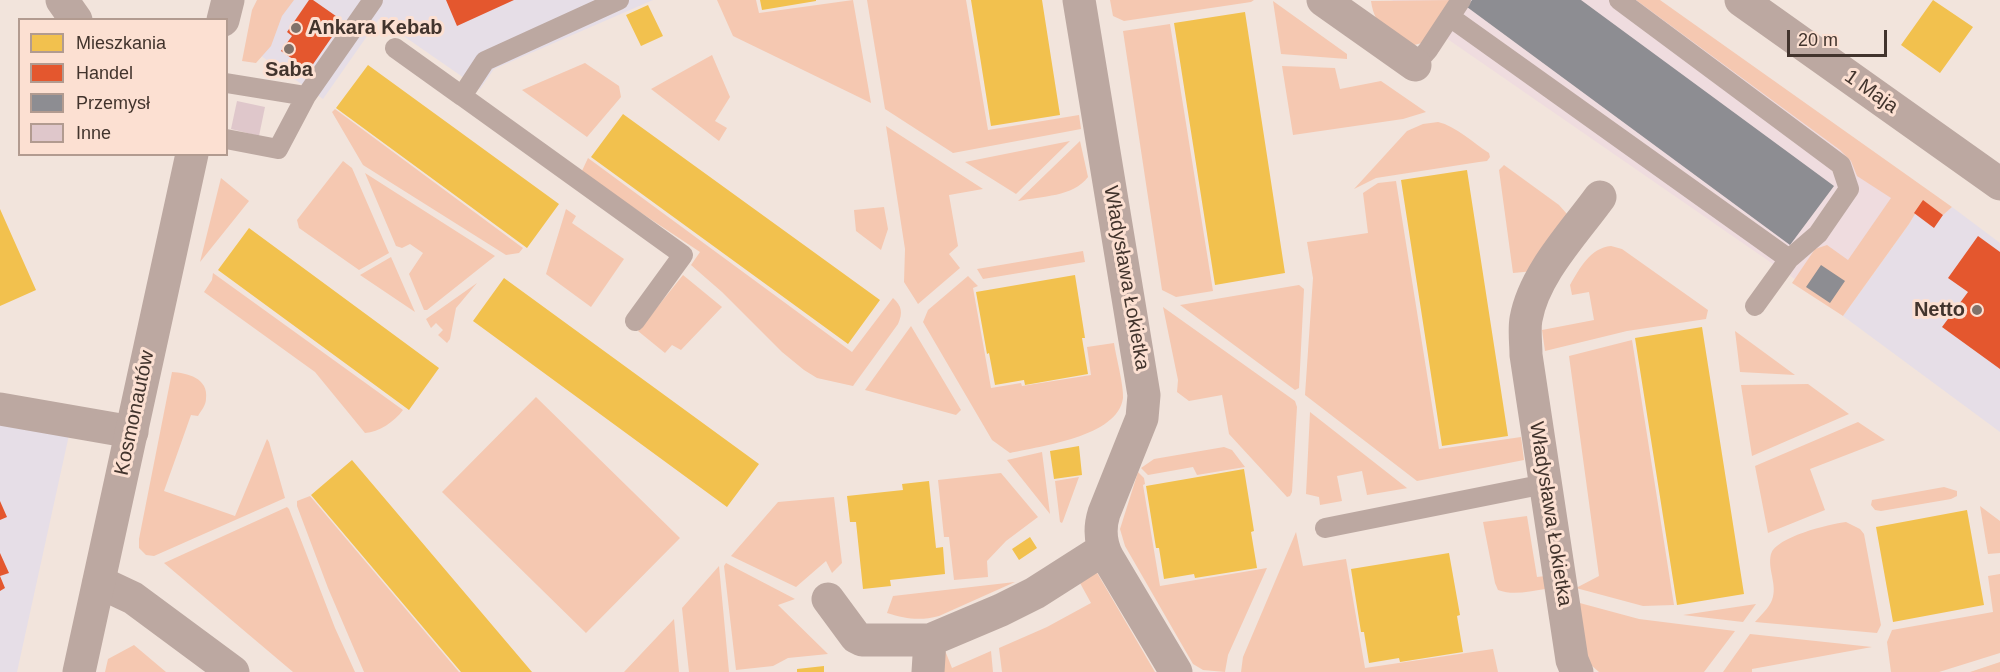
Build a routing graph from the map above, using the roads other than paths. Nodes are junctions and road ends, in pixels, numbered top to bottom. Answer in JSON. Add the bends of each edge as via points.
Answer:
{"nodes":[{"id":1,"x":62,"y":0,"type":"edge"},
{"id":2,"x":228,"y":0,"type":"edge"},
{"id":3,"x":373,"y":0,"type":"edge"},
{"id":4,"x":619,"y":0,"type":"edge"},
{"id":5,"x":1079,"y":0,"type":"edge"},
{"id":6,"x":1461,"y":0,"type":"edge"},
{"id":7,"x":1619,"y":0,"type":"edge"},
{"id":8,"x":1741,"y":0,"type":"edge"},
{"id":9,"x":1341,"y":5,"type":"edge"},
{"id":10,"x":1450,"y":17,"type":"junction"},
{"id":11,"x":75,"y":18,"type":"edge"},
{"id":12,"x":224,"y":18,"type":"edge"},
{"id":13,"x":395,"y":48,"type":"dead end"},
{"id":14,"x":1415,"y":65,"type":"joint"},
{"id":15,"x":228,"y":83,"type":"edge"},
{"id":16,"x":306,"y":96,"type":"junction"},
{"id":17,"x":462,"y":96,"type":"junction"},
{"id":18,"x":228,"y":139,"type":"edge"},
{"id":19,"x":192,"y":156,"type":"edge"},
{"id":20,"x":2000,"y":184,"type":"edge"},
{"id":21,"x":1600,"y":197,"type":"dead end"},
{"id":22,"x":1789,"y":259,"type":"junction"},
{"id":23,"x":1755,"y":306,"type":"dead end"},
{"id":24,"x":635,"y":321,"type":"dead end"},
{"id":25,"x":0,"y":409,"type":"edge"},
{"id":26,"x":132,"y":432,"type":"junction"},
{"id":27,"x":1545,"y":484,"type":"junction"},
{"id":28,"x":1325,"y":528,"type":"dead end"},
{"id":29,"x":1104,"y":549,"type":"junction"},
{"id":30,"x":99,"y":582,"type":"junction"},
{"id":31,"x":828,"y":599,"type":"dead end"},
{"id":32,"x":929,"y":656,"type":"edge"},
{"id":33,"x":79,"y":672,"type":"edge"},
{"id":34,"x":233,"y":672,"type":"edge"},
{"id":35,"x":1176,"y":672,"type":"edge"},
{"id":36,"x":1577,"y":672,"type":"edge"}],
"edges":[{"from":1,"to":11,"type":"street"},
{"from":2,"to":12,"type":"street"},
{"from":3,"to":16,"type":"lane"},
{"from":4,"to":17,"type":"lane","via":[[485,61]]},
{"from":5,"to":29,"type":"street","name":"Władysława Łokietka","via":[[1144,395],[1142,418],[1101,523]]},
{"from":6,"to":10,"type":"lane"},
{"from":7,"to":22,"type":"lane","via":[[1841,165],[1849,189],[1818,234]]},
{"from":8,"to":20,"type":"street","name":"1 Maja"},
{"from":9,"to":14,"type":"street"},
{"from":10,"to":14,"type":"lane"},
{"from":10,"to":22,"type":"lane"},
{"from":13,"to":17,"type":"lane"},
{"from":15,"to":16,"type":"lane"},
{"from":16,"to":18,"type":"lane","via":[[278,149]]},
{"from":17,"to":24,"type":"lane","via":[[683,255]]},
{"from":19,"to":26,"type":"street","name":"Kosmonautów"},
{"from":21,"to":27,"type":"street","name":"Władysława Łokietka","via":[[1545,272],[1525,321],[1526,356]]},
{"from":22,"to":23,"type":"lane"},
{"from":25,"to":26,"type":"street"},
{"from":26,"to":30,"type":"street","name":"Kosmonautów"},
{"from":27,"to":28,"type":"lane"},
{"from":27,"to":36,"type":"street","name":"Władysława Łokietka"},
{"from":29,"to":32,"type":"street"},
{"from":29,"to":35,"type":"street","name":"Władysława Łokietka"},
{"from":30,"to":33,"type":"street","name":"Kosmonautów"},
{"from":30,"to":34,"type":"street","via":[[133,598]]},
{"from":31,"to":32,"type":"street","via":[[861,640]]}]}
